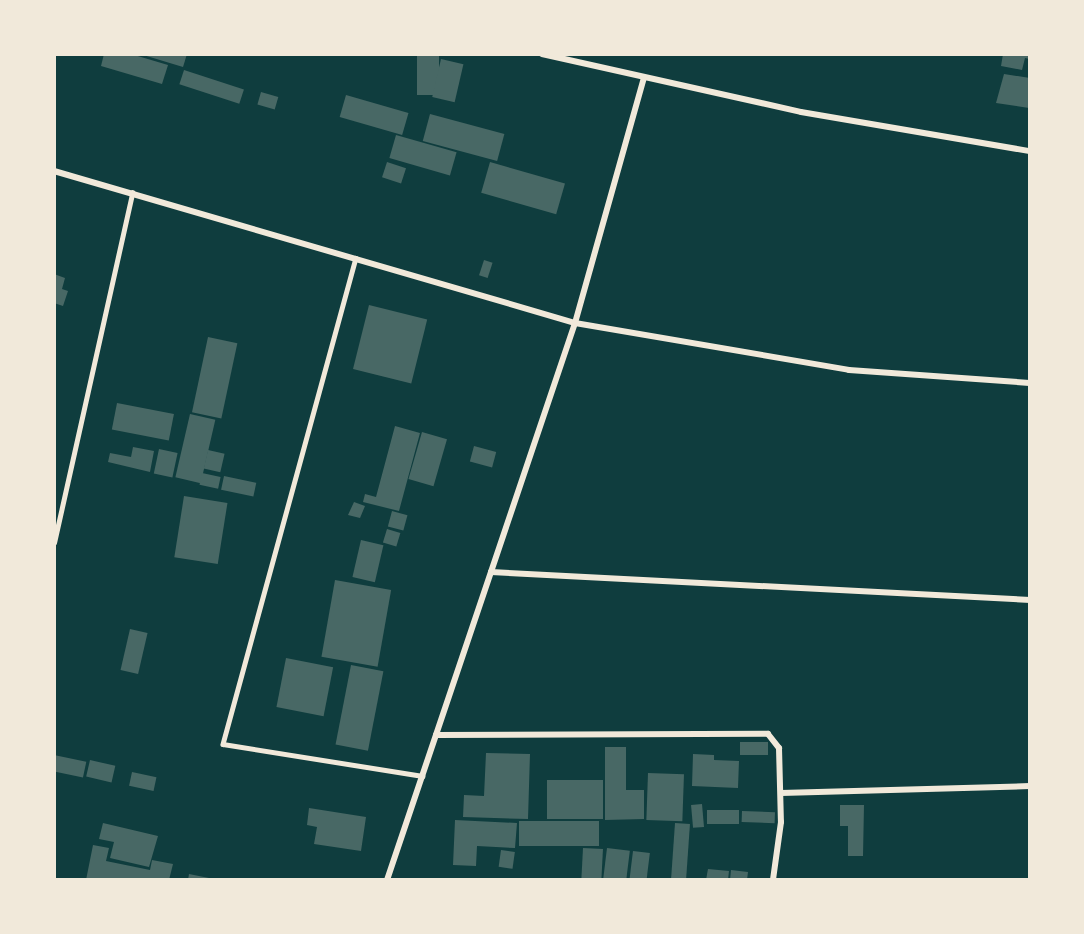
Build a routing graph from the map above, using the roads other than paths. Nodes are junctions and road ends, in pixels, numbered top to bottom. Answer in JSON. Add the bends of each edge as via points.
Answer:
{"nodes":[{"id":1,"x":542,"y":54,"type":"edge"},
{"id":2,"x":644,"y":77,"type":"junction"},
{"id":3,"x":1030,"y":151,"type":"edge"},
{"id":4,"x":54,"y":171,"type":"edge"},
{"id":5,"x":132,"y":193,"type":"junction"},
{"id":6,"x":356,"y":258,"type":"junction"},
{"id":7,"x":575,"y":323,"type":"junction"},
{"id":8,"x":1030,"y":383,"type":"edge"},
{"id":9,"x":54,"y":543,"type":"edge"},
{"id":10,"x":490,"y":572,"type":"junction"},
{"id":11,"x":1030,"y":600,"type":"edge"},
{"id":12,"x":436,"y":735,"type":"junction"},
{"id":13,"x":422,"y":776,"type":"junction"},
{"id":14,"x":1030,"y":786,"type":"edge"},
{"id":15,"x":781,"y":793,"type":"junction"},
{"id":16,"x":387,"y":880,"type":"edge"},
{"id":17,"x":773,"y":880,"type":"edge"}],
"edges":[{"from":1,"to":2,"type":"street"},
{"from":2,"to":3,"type":"street","via":[[801,112]]},
{"from":2,"to":7,"type":"street"},
{"from":4,"to":5,"type":"street"},
{"from":5,"to":6,"type":"street"},
{"from":5,"to":9,"type":"lane"},
{"from":6,"to":7,"type":"street"},
{"from":6,"to":13,"type":"lane","via":[[223,744]]},
{"from":7,"to":8,"type":"street","via":[[849,370]]},
{"from":7,"to":10,"type":"street"},
{"from":10,"to":11,"type":"street"},
{"from":10,"to":12,"type":"street"},
{"from":12,"to":13,"type":"street"},
{"from":12,"to":15,"type":"street","via":[[768,734],[779,748]]},
{"from":13,"to":16,"type":"street"},
{"from":14,"to":15,"type":"street"},
{"from":15,"to":17,"type":"street"}]}
